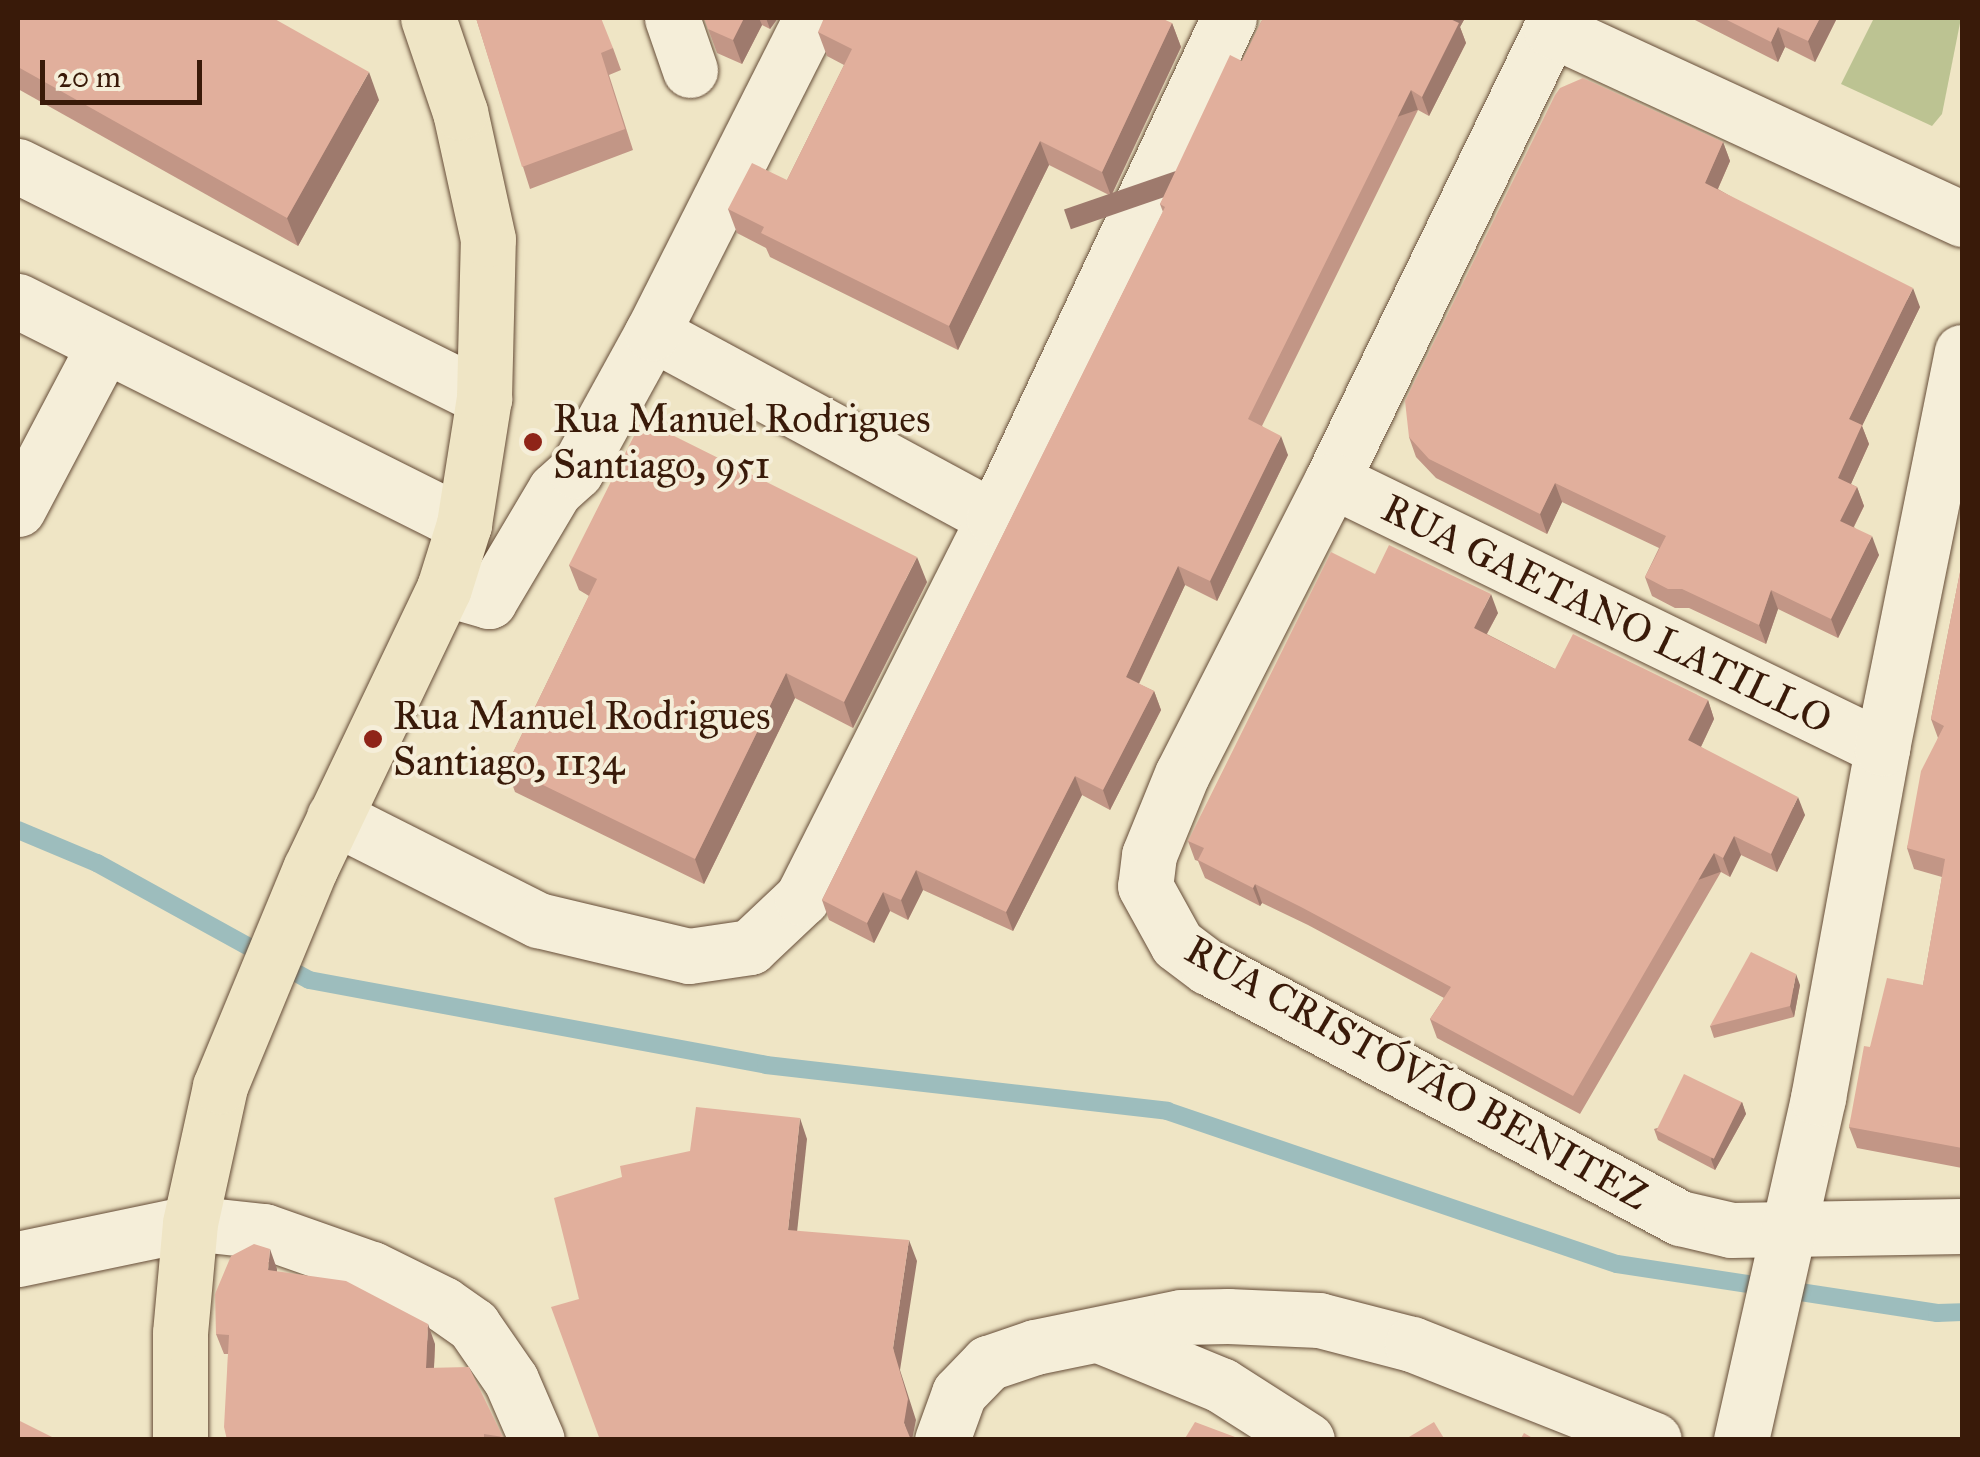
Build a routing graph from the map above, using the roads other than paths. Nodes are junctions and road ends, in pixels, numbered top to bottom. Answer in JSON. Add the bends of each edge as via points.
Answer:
{"nodes":[{"id":1,"x":428,"y":18,"type":"edge"},
{"id":2,"x":672,"y":18,"type":"edge"},
{"id":3,"x":811,"y":18,"type":"edge"},
{"id":4,"x":1229,"y":18,"type":"edge"},
{"id":5,"x":1554,"y":23,"type":"edge"},
{"id":6,"x":690,"y":70,"type":"dead end"},
{"id":7,"x":18,"y":166,"type":"edge"},
{"id":8,"x":1962,"y":219,"type":"edge"},
{"id":9,"x":18,"y":301,"type":"edge"},
{"id":10,"x":652,"y":332,"type":"junction"},
{"id":11,"x":104,"y":346,"type":"junction"},
{"id":12,"x":1962,"y":352,"type":"edge"},
{"id":13,"x":484,"y":398,"type":"junction"},
{"id":14,"x":1332,"y":480,"type":"junction"},
{"id":15,"x":18,"y":509,"type":"edge"},
{"id":16,"x":994,"y":518,"type":"junction"},
{"id":17,"x":464,"y":524,"type":"junction"},
{"id":18,"x":444,"y":588,"type":"junction"},
{"id":19,"x":1882,"y":748,"type":"junction"},
{"id":20,"x":334,"y":817,"type":"junction"},
{"id":21,"x":190,"y":1224,"type":"junction"},
{"id":22,"x":1962,"y":1226,"type":"edge"},
{"id":23,"x":1782,"y":1250,"type":"junction"},
{"id":24,"x":18,"y":1259,"type":"edge"},
{"id":25,"x":1099,"y":1335,"type":"junction"},
{"id":26,"x":180,"y":1440,"type":"edge"},
{"id":27,"x":537,"y":1440,"type":"edge"},
{"id":28,"x":942,"y":1440,"type":"edge"},
{"id":29,"x":1307,"y":1440,"type":"edge"},
{"id":30,"x":1654,"y":1440,"type":"edge"},
{"id":31,"x":1741,"y":1440,"type":"edge"}],
"edges":[{"from":1,"to":13,"type":"main road","via":[[460,112],[488,239]]},
{"from":2,"to":6,"type":"street"},
{"from":3,"to":10,"type":"street"},
{"from":4,"to":16,"type":"street"},
{"from":5,"to":8,"type":"street"},
{"from":5,"to":14,"type":"street","name":"RUA CRISTÓVÃO BENITEZ"},
{"from":7,"to":13,"type":"street"},
{"from":9,"to":11,"type":"street"},
{"from":10,"to":16,"type":"street"},
{"from":10,"to":18,"type":"street","via":[[576,471],[555,490],[489,600]]},
{"from":11,"to":15,"type":"street"},
{"from":11,"to":17,"type":"street"},
{"from":12,"to":19,"type":"street"},
{"from":13,"to":17,"type":"main road"},
{"from":14,"to":19,"type":"street","name":"RUA GAETANO LATILLO"},
{"from":14,"to":23,"type":"street","name":"RUA CRISTÓVÃO BENITEZ","via":[[1182,774],[1149,855],[1144,886],[1157,914],[1177,944],[1208,967],[1680,1218]]},
{"from":16,"to":20,"type":"street","via":[[802,898],[750,946],[689,956],[538,920]]},
{"from":17,"to":18,"type":"main road"},
{"from":18,"to":20,"type":"main road"},
{"from":19,"to":23,"type":"street","via":[[1818,1098]]},
{"from":20,"to":21,"type":"main road","via":[[220,1086]]},
{"from":21,"to":24,"type":"street"},
{"from":21,"to":26,"type":"main road"},
{"from":21,"to":27,"type":"street","via":[[264,1231],[372,1269],[443,1304],[473,1324],[511,1380]]},
{"from":22,"to":23,"type":"street","name":"RUA CRISTÓVÃO BENITEZ"},
{"from":23,"to":31,"type":"street"},
{"from":25,"to":28,"type":"street","via":[[988,1363],[958,1393]]},
{"from":25,"to":29,"type":"street","via":[[1221,1386]]},
{"from":25,"to":30,"type":"street","via":[[1181,1318],[1319,1320],[1412,1344]]}]}
